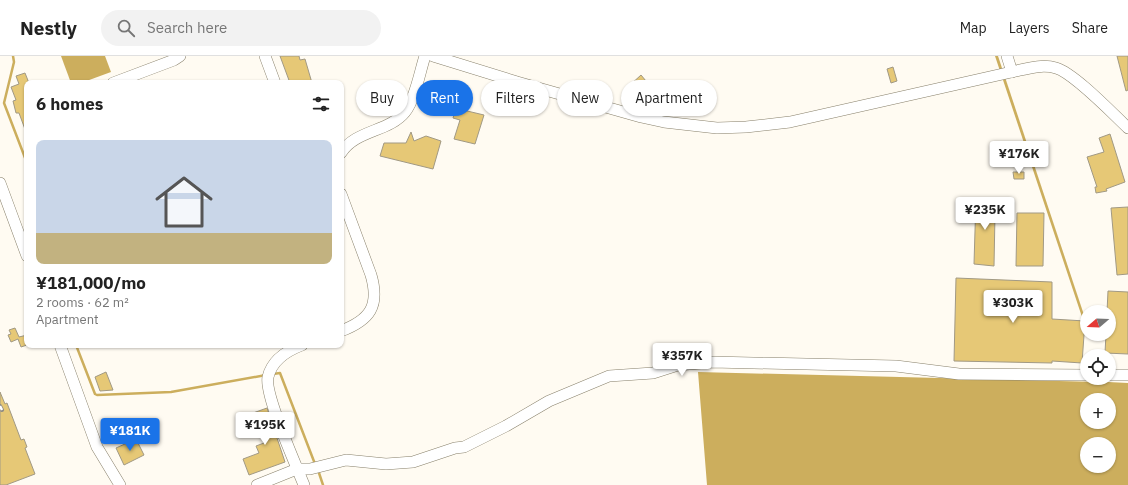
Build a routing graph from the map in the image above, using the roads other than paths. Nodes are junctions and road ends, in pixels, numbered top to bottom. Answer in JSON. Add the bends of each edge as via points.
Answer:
{"nodes":[{"id":1,"x":180,"y":56,"type":"edge"},
{"id":2,"x":265,"y":56,"type":"edge"},
{"id":3,"x":425,"y":56,"type":"edge"},
{"id":4,"x":433,"y":56,"type":"edge"},
{"id":5,"x":1007,"y":56,"type":"edge"},
{"id":6,"x":1007,"y":73,"type":"junction"},
{"id":7,"x":122,"y":80,"type":"edge"},
{"id":8,"x":274,"y":80,"type":"edge"},
{"id":9,"x":1128,"y":128,"type":"edge"},
{"id":10,"x":344,"y":149,"type":"edge"},
{"id":11,"x":0,"y":182,"type":"edge"},
{"id":12,"x":344,"y":202,"type":"edge"},
{"id":13,"x":24,"y":248,"type":"edge"},
{"id":14,"x":344,"y":329,"type":"edge"},
{"id":15,"x":61,"y":348,"type":"edge"},
{"id":16,"x":293,"y":348,"type":"edge"},
{"id":17,"x":1080,"y":375,"type":"edge"},
{"id":18,"x":1116,"y":375,"type":"edge"},
{"id":19,"x":1128,"y":375,"type":"edge"},
{"id":20,"x":297,"y":469,"type":"junction"},
{"id":21,"x":120,"y":485,"type":"edge"},
{"id":22,"x":257,"y":485,"type":"edge"},
{"id":23,"x":304,"y":485,"type":"edge"}],
"edges":[{"from":1,"to":7,"type":"street"},
{"from":2,"to":8,"type":"street"},
{"from":3,"to":10,"type":"street","via":[[410,105],[404,113],[396,120],[349,143]]},
{"from":4,"to":6,"type":"street","via":[[641,117],[717,128],[790,122]]},
{"from":5,"to":6,"type":"street"},
{"from":6,"to":9,"type":"street","via":[[1044,66],[1058,68],[1071,76]]},
{"from":11,"to":13,"type":"street"},
{"from":12,"to":14,"type":"street","via":[[371,275],[375,298],[366,317],[354,326]]},
{"from":15,"to":21,"type":"street","via":[[97,447]]},
{"from":16,"to":20,"type":"street","via":[[276,360],[268,378],[269,394]]},
{"from":17,"to":20,"type":"street","via":[[959,374],[880,365],[712,362],[678,365],[653,373],[609,376],[549,401],[464,447],[413,462],[386,464],[346,460]]},
{"from":18,"to":19,"type":"street"},
{"from":20,"to":22,"type":"street"},
{"from":20,"to":23,"type":"street"}]}
